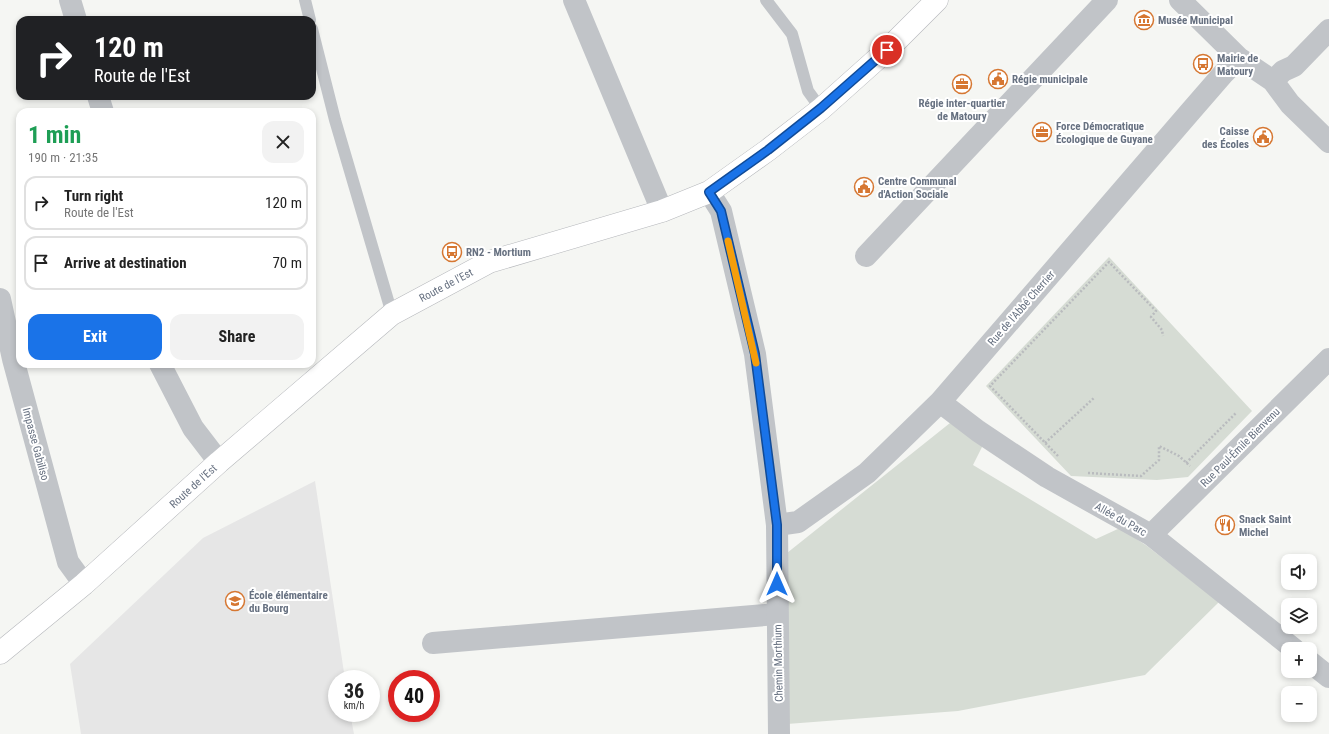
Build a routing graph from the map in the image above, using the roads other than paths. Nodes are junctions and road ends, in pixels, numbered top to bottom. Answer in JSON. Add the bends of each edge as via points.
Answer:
{"nodes":[{"id":1,"x":70,"y":0,"type":"edge"},
{"id":2,"x":305,"y":0,"type":"edge"},
{"id":3,"x":574,"y":0,"type":"edge"},
{"id":4,"x":766,"y":0,"type":"edge"},
{"id":5,"x":938,"y":0,"type":"edge"},
{"id":6,"x":1107,"y":0,"type":"edge"},
{"id":7,"x":1180,"y":0,"type":"edge"},
{"id":8,"x":75,"y":16,"type":"edge"},
{"id":9,"x":309,"y":16,"type":"edge"},
{"id":10,"x":1329,"y":30,"type":"edge"},
{"id":11,"x":316,"y":45,"type":"edge"},
{"id":12,"x":1239,"y":58,"type":"junction"},
{"id":13,"x":1273,"y":81,"type":"junction"},
{"id":14,"x":821,"y":108,"type":"junction"},
{"id":15,"x":1329,"y":142,"type":"edge"},
{"id":16,"x":709,"y":192,"type":"junction"},
{"id":17,"x":662,"y":211,"type":"junction"},
{"id":18,"x":866,"y":256,"type":"dead end"},
{"id":19,"x":0,"y":299,"type":"edge"},
{"id":20,"x":392,"y":314,"type":"junction"},
{"id":21,"x":1329,"y":360,"type":"edge"},
{"id":22,"x":162,"y":368,"type":"edge"},
{"id":23,"x":940,"y":402,"type":"junction"},
{"id":24,"x":219,"y":462,"type":"junction"},
{"id":25,"x":777,"y":525,"type":"junction"},
{"id":26,"x":1150,"y":535,"type":"junction"},
{"id":27,"x":84,"y":584,"type":"junction"},
{"id":28,"x":777,"y":614,"type":"junction"},
{"id":29,"x":1285,"y":642,"type":"edge"},
{"id":30,"x":433,"y":643,"type":"dead end"},
{"id":31,"x":0,"y":653,"type":"edge"},
{"id":32,"x":1317,"y":668,"type":"edge"},
{"id":33,"x":1329,"y":677,"type":"edge"},
{"id":34,"x":779,"y":734,"type":"edge"}],
"edges":[{"from":1,"to":8,"type":"street"},
{"from":2,"to":9,"type":"lane"},
{"from":3,"to":17,"type":"street"},
{"from":4,"to":14,"type":"lane","via":[[792,34],[808,91]]},
{"from":5,"to":14,"type":"main road","name":"Route de l'Est","via":[[887,50]]},
{"from":6,"to":18,"type":"street"},
{"from":7,"to":12,"type":"street"},
{"from":10,"to":13,"type":"street","via":[[1294,66],[1283,71]]},
{"from":11,"to":20,"type":"lane","via":[[335,120]]},
{"from":12,"to":13,"type":"street"},
{"from":12,"to":23,"type":"street","name":"Rue de l'Abbé Cherrier","via":[[1185,117]]},
{"from":13,"to":15,"type":"street","via":[[1290,104]]},
{"from":14,"to":16,"type":"main road","name":"Route de l'Est"},
{"from":16,"to":17,"type":"main road","name":"Route de l'Est"},
{"from":16,"to":25,"type":"street","name":"Chemin Morthium","via":[[721,211],[755,354]]},
{"from":17,"to":20,"type":"main road","name":"Route de l'Est","via":[[489,262]]},
{"from":19,"to":27,"type":"street","name":"Impasse Gabiliso","via":[[13,359],[68,562]]},
{"from":20,"to":24,"type":"main road","name":"Route de l'Est"},
{"from":21,"to":26,"type":"street","name":"Rue Paul-Émile Bienvenu"},
{"from":22,"to":24,"type":"street","via":[[193,428]]},
{"from":23,"to":25,"type":"street","name":"Rue de l'Abbé Cherrier","via":[[867,473],[798,522]]},
{"from":23,"to":26,"type":"street","name":"Allée du Parc","via":[[1047,477]]},
{"from":24,"to":27,"type":"main road","name":"Route de l'Est"},
{"from":25,"to":28,"type":"street","name":"Chemin Morthium"},
{"from":26,"to":29,"type":"street","name":"Allée du Parc"},
{"from":27,"to":31,"type":"main road","name":"Route de l'Est"},
{"from":28,"to":30,"type":"street"},
{"from":28,"to":34,"type":"street","name":"Chemin Morthium"},
{"from":32,"to":33,"type":"street"}]}
